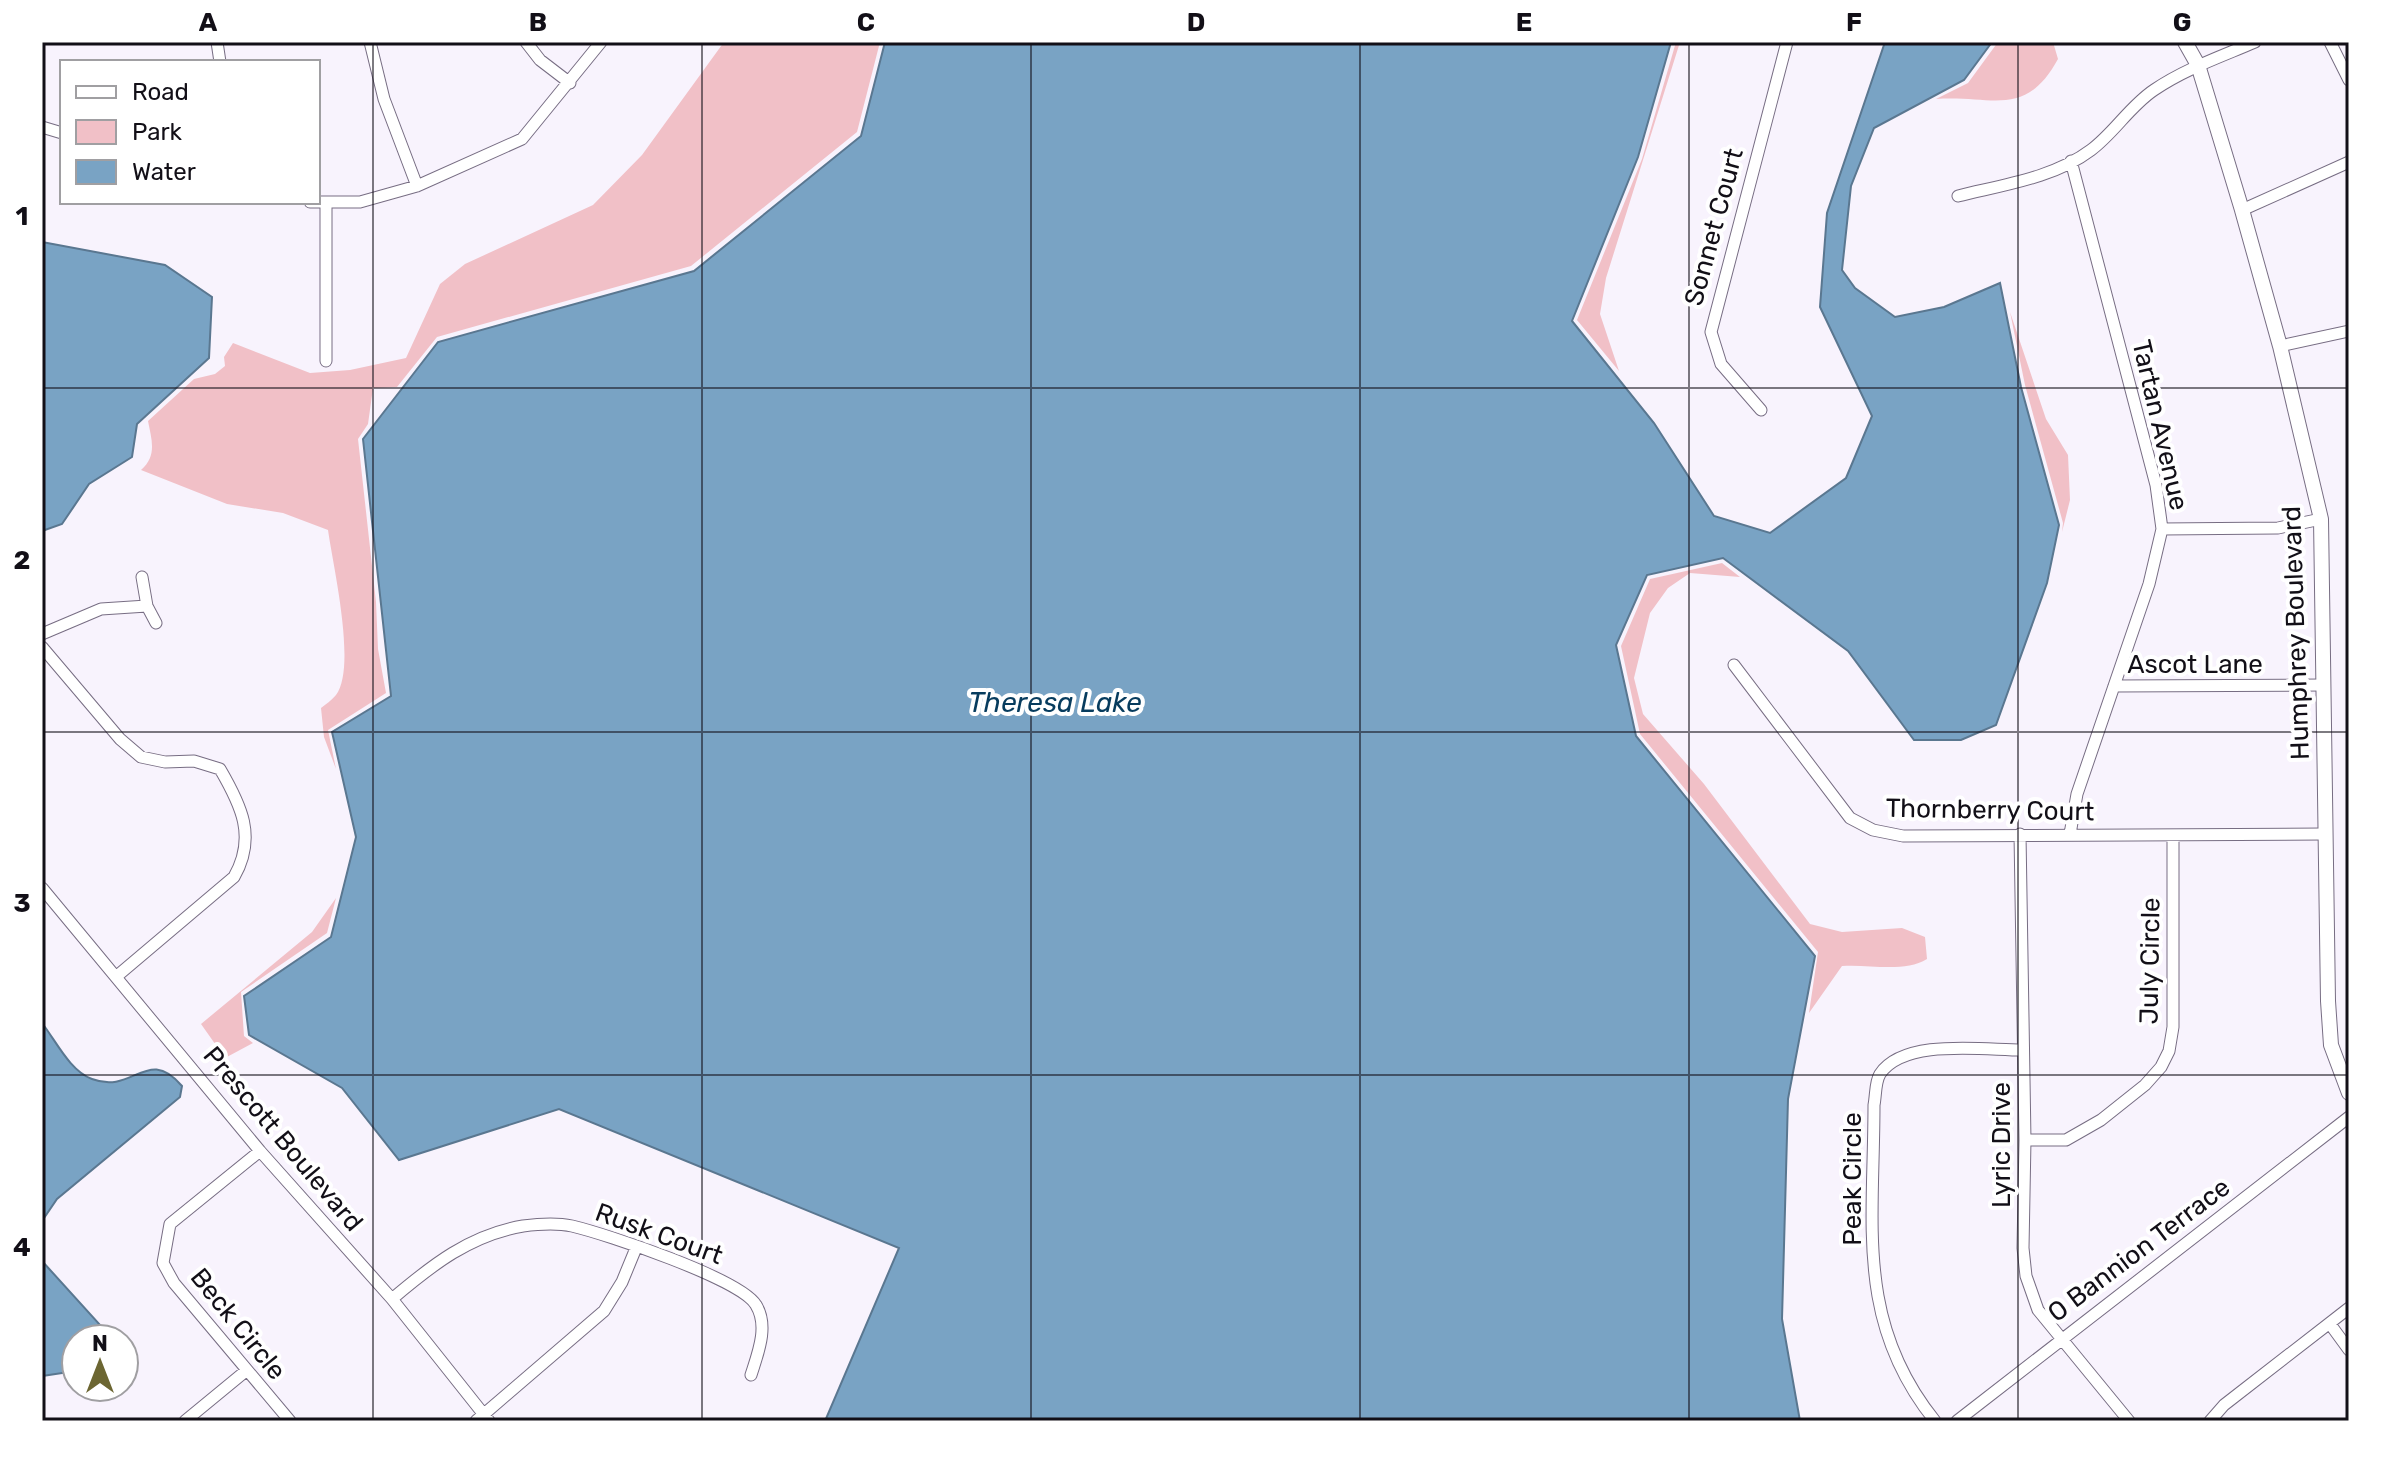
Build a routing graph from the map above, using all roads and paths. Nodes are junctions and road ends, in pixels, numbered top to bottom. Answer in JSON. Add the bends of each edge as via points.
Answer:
{"nodes":[{"id":1,"x":370,"y":42,"type":"edge"},
{"id":2,"x":526,"y":42,"type":"edge"},
{"id":3,"x":601,"y":42,"type":"edge"},
{"id":4,"x":1787,"y":42,"type":"edge"},
{"id":5,"x":2185,"y":42,"type":"edge"},
{"id":6,"x":2255,"y":42,"type":"edge"},
{"id":7,"x":2330,"y":42,"type":"edge"},
{"id":8,"x":2198,"y":65,"type":"junction"},
{"id":9,"x":2349,"y":80,"type":"edge"},
{"id":10,"x":570,"y":83,"type":"junction"},
{"id":11,"x":2071,"y":161,"type":"junction"},
{"id":12,"x":2349,"y":162,"type":"edge"},
{"id":13,"x":417,"y":186,"type":"junction"},
{"id":14,"x":1958,"y":196,"type":"dead end"},
{"id":15,"x":320,"y":203,"type":"edge"},
{"id":16,"x":326,"y":204,"type":"junction"},
{"id":17,"x":2242,"y":210,"type":"junction"},
{"id":18,"x":2349,"y":331,"type":"edge"},
{"id":19,"x":2280,"y":346,"type":"junction"},
{"id":20,"x":326,"y":361,"type":"dead end"},
{"id":21,"x":1761,"y":410,"type":"dead end"},
{"id":22,"x":2321,"y":519,"type":"junction"},
{"id":23,"x":2162,"y":529,"type":"junction"},
{"id":24,"x":142,"y":577,"type":"dead end"},
{"id":25,"x":147,"y":606,"type":"junction"},
{"id":26,"x":156,"y":623,"type":"dead end"},
{"id":27,"x":42,"y":634,"type":"edge"},
{"id":28,"x":42,"y":647,"type":"edge"},
{"id":29,"x":1734,"y":665,"type":"dead end"},
{"id":30,"x":2324,"y":685,"type":"junction"},
{"id":31,"x":2114,"y":686,"type":"junction"},
{"id":32,"x":2020,"y":834,"type":"junction"},
{"id":33,"x":2070,"y":834,"type":"junction"},
{"id":34,"x":2324,"y":834,"type":"junction"},
{"id":35,"x":2173,"y":836,"type":"junction"},
{"id":36,"x":42,"y":888,"type":"edge"},
{"id":37,"x":117,"y":976,"type":"junction"},
{"id":38,"x":2022,"y":1050,"type":"junction"},
{"id":39,"x":2349,"y":1093,"type":"edge"},
{"id":40,"x":2349,"y":1117,"type":"edge"},
{"id":41,"x":2025,"y":1140,"type":"junction"},
{"id":42,"x":260,"y":1151,"type":"junction"},
{"id":43,"x":636,"y":1248,"type":"junction"},
{"id":44,"x":392,"y":1299,"type":"junction"},
{"id":45,"x":2349,"y":1308,"type":"edge"},
{"id":46,"x":2330,"y":1324,"type":"junction"},
{"id":47,"x":2060,"y":1338,"type":"junction"},
{"id":48,"x":2349,"y":1350,"type":"edge"},
{"id":49,"x":247,"y":1370,"type":"junction"},
{"id":50,"x":751,"y":1375,"type":"dead end"},
{"id":51,"x":483,"y":1419,"type":"edge"},
{"id":52,"x":185,"y":1421,"type":"edge"},
{"id":53,"x":290,"y":1421,"type":"edge"},
{"id":54,"x":1935,"y":1421,"type":"edge"},
{"id":55,"x":1957,"y":1421,"type":"edge"},
{"id":56,"x":2129,"y":1421,"type":"edge"},
{"id":57,"x":2210,"y":1421,"type":"edge"}],
"edges":[{"from":1,"to":13,"type":"street","via":[[384,99]]},
{"from":2,"to":10,"type":"street"},
{"from":3,"to":10,"type":"street"},
{"from":4,"to":21,"type":"street","name":"Sonnet Court","via":[[1712,317],[1714,351]]},
{"from":5,"to":8,"type":"street","name":"Humphrey Boulevard"},
{"from":6,"to":8,"type":"street"},
{"from":7,"to":9,"type":"street"},
{"from":8,"to":11,"type":"street","via":[[2152,91],[2093,149]]},
{"from":8,"to":17,"type":"street","name":"Humphrey Boulevard"},
{"from":10,"to":13,"type":"street","via":[[522,139]]},
{"from":11,"to":14,"type":"street","via":[[2038,176]]},
{"from":11,"to":23,"type":"street","name":"Tartan Avenue","via":[[2156,485]]},
{"from":12,"to":17,"type":"street"},
{"from":13,"to":16,"type":"street","via":[[360,202]]},
{"from":15,"to":16,"type":"street"},
{"from":16,"to":20,"type":"street"},
{"from":17,"to":19,"type":"street","name":"Humphrey Boulevard"},
{"from":18,"to":19,"type":"street"},
{"from":19,"to":22,"type":"street","name":"Humphrey Boulevard"},
{"from":22,"to":23,"type":"street","via":[[2278,528]]},
{"from":22,"to":30,"type":"street","name":"Humphrey Boulevard"},
{"from":23,"to":31,"type":"street","name":"Tartan Avenue"},
{"from":24,"to":25,"type":"street"},
{"from":25,"to":26,"type":"street"},
{"from":25,"to":27,"type":"street","via":[[101,609]]},
{"from":28,"to":37,"type":"street","via":[[141,757],[194,761],[220,769],[247,828],[245,858],[234,877]]},
{"from":29,"to":32,"type":"street","name":"Thornberry Court","via":[[1850,818],[1903,836]]},
{"from":30,"to":31,"type":"street","name":"Ascot Lane"},
{"from":30,"to":34,"type":"street","name":"Humphrey Boulevard"},
{"from":31,"to":33,"type":"street","name":"Tartan Avenue","via":[[2077,794]]},
{"from":32,"to":33,"type":"street","name":"Thornberry Court"},
{"from":32,"to":38,"type":"street","name":"Lyric Drive"},
{"from":33,"to":35,"type":"street","name":"Thornberry Court"},
{"from":34,"to":35,"type":"street","name":"Thornberry Court"},
{"from":34,"to":39,"type":"street","name":"Humphrey Boulevard","via":[[2331,1045]]},
{"from":35,"to":41,"type":"street","name":"July Circle","via":[[2173,1027],[2165,1059],[2145,1085],[2101,1120],[2066,1140]]},
{"from":36,"to":37,"type":"street","name":"Prescott Boulevard"},
{"from":37,"to":42,"type":"street","name":"Prescott Boulevard"},
{"from":38,"to":41,"type":"street","name":"Lyric Drive"},
{"from":38,"to":54,"type":"street","name":"Peak Circle","via":[[1918,1051],[1894,1058],[1878,1077],[1876,1296],[1897,1366]]},
{"from":40,"to":47,"type":"street","name":"O Bannion Terrace"},
{"from":41,"to":47,"type":"street","name":"Lyric Drive","via":[[2026,1276],[2038,1310]]},
{"from":42,"to":44,"type":"street","name":"Prescott Boulevard"},
{"from":42,"to":49,"type":"street","name":"Beck Circle","via":[[170,1224],[164,1245],[163,1263],[174,1283]]},
{"from":43,"to":44,"type":"street","name":"Rusk Court","via":[[568,1225],[525,1226],[441,1256]]},
{"from":43,"to":50,"type":"street","name":"Rusk Court","via":[[736,1285],[755,1303],[763,1323]]},
{"from":43,"to":51,"type":"street","via":[[604,1311]]},
{"from":44,"to":51,"type":"street","name":"Prescott Boulevard"},
{"from":45,"to":46,"type":"street"},
{"from":46,"to":48,"type":"street"},
{"from":46,"to":57,"type":"street"},
{"from":47,"to":55,"type":"street","name":"O Bannion Terrace"},
{"from":47,"to":56,"type":"street","name":"Lyric Drive"},
{"from":49,"to":52,"type":"street"},
{"from":49,"to":53,"type":"street","name":"Beck Circle"}]}
